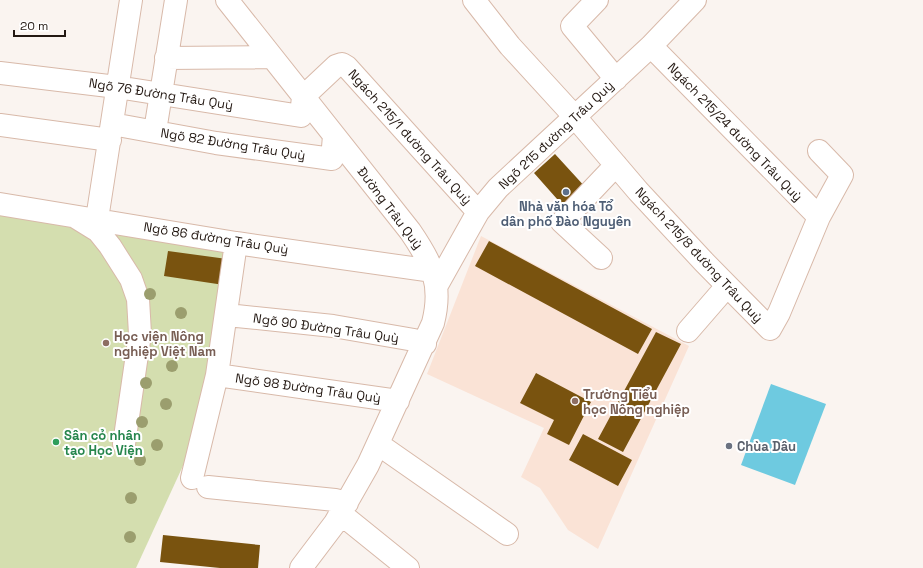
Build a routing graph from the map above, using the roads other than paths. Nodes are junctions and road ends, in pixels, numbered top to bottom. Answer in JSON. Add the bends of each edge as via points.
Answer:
{"nodes":[{"id":1,"x":132,"y":0,"type":"edge"},
{"id":2,"x":176,"y":0,"type":"edge"},
{"id":3,"x":227,"y":0,"type":"edge"},
{"id":4,"x":474,"y":0,"type":"edge"},
{"id":5,"x":597,"y":0,"type":"edge"},
{"id":6,"x":695,"y":0,"type":"edge"},
{"id":7,"x":651,"y":46,"type":"junction"},
{"id":8,"x":272,"y":57,"type":"junction"},
{"id":9,"x":166,"y":58,"type":"junction"},
{"id":10,"x":0,"y":73,"type":"edge"},
{"id":11,"x":616,"y":79,"type":"junction"},
{"id":12,"x":117,"y":87,"type":"junction"},
{"id":13,"x":162,"y":94,"type":"junction"},
{"id":14,"x":303,"y":96,"type":"junction"},
{"id":15,"x":575,"y":117,"type":"junction"},
{"id":16,"x":0,"y":125,"type":"edge"},
{"id":17,"x":155,"y":131,"type":"junction"},
{"id":18,"x":111,"y":132,"type":"junction"},
{"id":19,"x":334,"y":136,"type":"junction"},
{"id":20,"x":819,"y":151,"type":"dead end"},
{"id":21,"x":616,"y":165,"type":"junction"},
{"id":22,"x":0,"y":204,"type":"edge"},
{"id":23,"x":478,"y":212,"type":"junction"},
{"id":24,"x":73,"y":215,"type":"junction"},
{"id":25,"x":819,"y":217,"type":"junction"},
{"id":26,"x":97,"y":218,"type":"junction"},
{"id":27,"x":236,"y":243,"type":"junction"},
{"id":28,"x":600,"y":258,"type":"dead end"},
{"id":29,"x":435,"y":278,"type":"junction"},
{"id":30,"x":726,"y":286,"type":"junction"},
{"id":31,"x":227,"y":314,"type":"junction"},
{"id":32,"x":688,"y":331,"type":"dead end"},
{"id":33,"x":424,"y":344,"type":"junction"},
{"id":34,"x":217,"y":375,"type":"junction"},
{"id":35,"x":398,"y":402,"type":"junction"},
{"id":36,"x":124,"y":444,"type":"dead end"},
{"id":37,"x":378,"y":444,"type":"junction"},
{"id":38,"x":344,"y":508,"type":"junction"},
{"id":39,"x":508,"y":534,"type":"dead end"},
{"id":40,"x":302,"y":568,"type":"edge"},
{"id":41,"x":408,"y":568,"type":"edge"}],
"edges":[{"from":1,"to":12,"type":"street"},
{"from":2,"to":9,"type":"street"},
{"from":3,"to":8,"type":"street","name":"Đường Trâu Quỳ"},
{"from":4,"to":15,"type":"street","name":"Ngách 215/8 đường Trâu Quỳ","via":[[510,46]]},
{"from":5,"to":11,"type":"street","via":[[572,26]]},
{"from":6,"to":7,"type":"street","name":"Ngõ 215 đường Trâu Quỳ"},
{"from":7,"to":11,"type":"street","name":"Ngõ 215 đường Trâu Quỳ"},
{"from":7,"to":25,"type":"street","name":"Ngách 215/24 đường Trâu Quỳ"},
{"from":8,"to":9,"type":"street"},
{"from":8,"to":14,"type":"street","name":"Đường Trâu Quỳ"},
{"from":9,"to":13,"type":"street"},
{"from":10,"to":12,"type":"street","name":"Ngõ 76 Đường Trâu Quỳ"},
{"from":11,"to":15,"type":"street","name":"Ngõ 215 đường Trâu Quỳ"},
{"from":12,"to":13,"type":"street","name":"Ngõ 76 Đường Trâu Quỳ"},
{"from":12,"to":18,"type":"street"},
{"from":13,"to":14,"type":"street","name":"Ngõ 76 Đường Trâu Quỳ","via":[[301,116]]},
{"from":13,"to":17,"type":"street"},
{"from":14,"to":19,"type":"street","name":"Đường Trâu Quỳ"},
{"from":14,"to":23,"type":"street","name":"Ngách 215/1 đường Trâu Quỳ","via":[[336,66],[342,64],[347,67]]},
{"from":15,"to":21,"type":"street","name":"Ngách 215/8 đường Trâu Quỳ"},
{"from":15,"to":23,"type":"street","name":"Ngõ 215 đường Trâu Quỳ","via":[[498,188]]},
{"from":16,"to":18,"type":"street","name":"Ngõ 82 Đường Trâu Quỳ"},
{"from":17,"to":18,"type":"street","name":"Ngõ 82 Đường Trâu Quỳ"},
{"from":17,"to":19,"type":"street","name":"Ngõ 82 Đường Trâu Quỳ","via":[[216,143],[332,159]]},
{"from":18,"to":26,"type":"street"},
{"from":19,"to":29,"type":"street","name":"Đường Trâu Quỳ","via":[[410,231],[427,258]]},
{"from":20,"to":25,"type":"street","name":"Ngách 215/8 đường Trâu Quỳ","via":[[842,175]]},
{"from":21,"to":28,"type":"street","via":[[562,222]]},
{"from":21,"to":30,"type":"street","name":"Ngách 215/8 đường Trâu Quỳ"},
{"from":22,"to":24,"type":"street","name":"Ngõ 86 đường Trâu Quỳ"},
{"from":23,"to":29,"type":"street","name":"Ngõ 215 đường Trâu Quỳ"},
{"from":24,"to":26,"type":"street","name":"Ngõ 86 đường Trâu Quỳ"},
{"from":24,"to":36,"type":"street","via":[[98,231],[110,246],[131,279],[138,299],[140,334]]},
{"from":25,"to":30,"type":"street","name":"Ngách 215/8 đường Trâu Quỳ","via":[[770,329]]},
{"from":26,"to":27,"type":"street","name":"Ngõ 86 đường Trâu Quỳ"},
{"from":27,"to":29,"type":"street","name":"Ngõ 86 đường Trâu Quỳ"},
{"from":27,"to":31,"type":"street"},
{"from":29,"to":33,"type":"street","name":"Đường Trâu Quỳ","via":[[436,311]]},
{"from":30,"to":32,"type":"street"},
{"from":31,"to":33,"type":"street","name":"Ngõ 90 Đường Trâu Quỳ","via":[[332,326],[414,340]]},
{"from":31,"to":34,"type":"street"},
{"from":33,"to":35,"type":"street","name":"Đường Trâu Quỳ"},
{"from":34,"to":35,"type":"street","name":"Ngõ 98 Đường Trâu Quỳ"},
{"from":34,"to":38,"type":"street","via":[[200,483],[335,500]]},
{"from":35,"to":37,"type":"street","name":"Đường Trâu Quỳ"},
{"from":37,"to":38,"type":"street","name":"Đường Trâu Quỳ"},
{"from":37,"to":39,"type":"street"},
{"from":38,"to":40,"type":"street","name":"Đường Trâu Quỳ"},
{"from":38,"to":41,"type":"street"}]}
